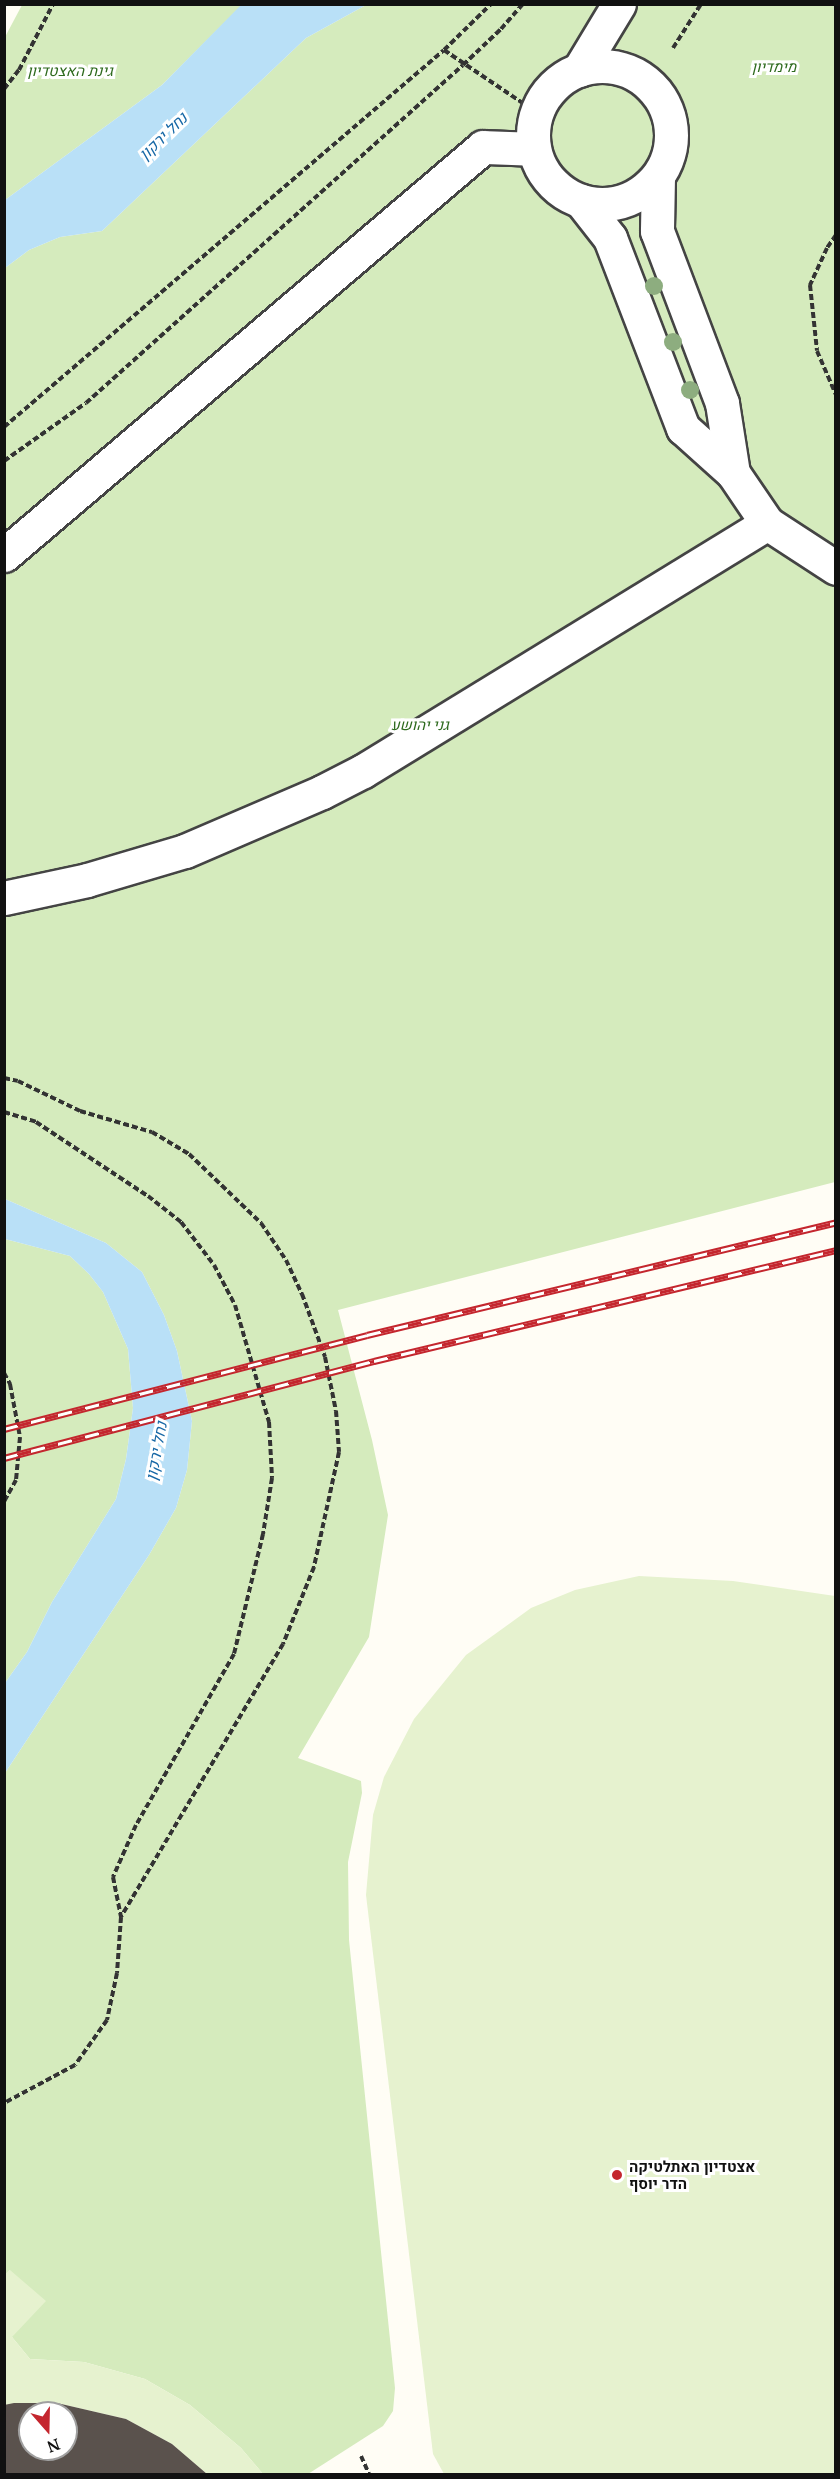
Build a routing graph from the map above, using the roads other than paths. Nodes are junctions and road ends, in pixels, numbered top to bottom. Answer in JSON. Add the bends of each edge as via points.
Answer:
{"nodes":[{"id":1,"x":619,"y":4,"type":"edge"},
{"id":2,"x":579,"y":70,"type":"junction"},
{"id":3,"x":534,"y":149,"type":"junction"},
{"id":4,"x":658,"y":177,"type":"junction"},
{"id":5,"x":581,"y":201,"type":"junction"},
{"id":6,"x":733,"y":473,"type":"junction"},
{"id":7,"x":767,"y":523,"type":"junction"},
{"id":8,"x":4,"y":555,"type":"edge"},
{"id":9,"x":836,"y":568,"type":"edge"},
{"id":10,"x":4,"y":898,"type":"edge"}],
"edges":[{"from":1,"to":2,"type":"lane"},
{"from":2,"to":3,"type":"lane","via":[[546,94],[533,129]]},
{"from":2,"to":4,"type":"lane","via":[[598,65],[619,67],[638,75],[654,89],[667,107],[672,128],[671,149]]},
{"from":3,"to":5,"type":"lane","via":[[541,169],[554,186]]},
{"from":3,"to":8,"type":"lane","via":[[483,147]]},
{"from":4,"to":5,"type":"lane","via":[[631,199],[611,204]]},
{"from":4,"to":6,"type":"lane","via":[[657,231],[722,404]]},
{"from":5,"to":6,"type":"lane","via":[[610,238],[683,428]]},
{"from":6,"to":7,"type":"lane"},
{"from":7,"to":9,"type":"lane"},
{"from":7,"to":10,"type":"lane","via":[[363,771],[311,797],[185,851],[87,880]]}]}
